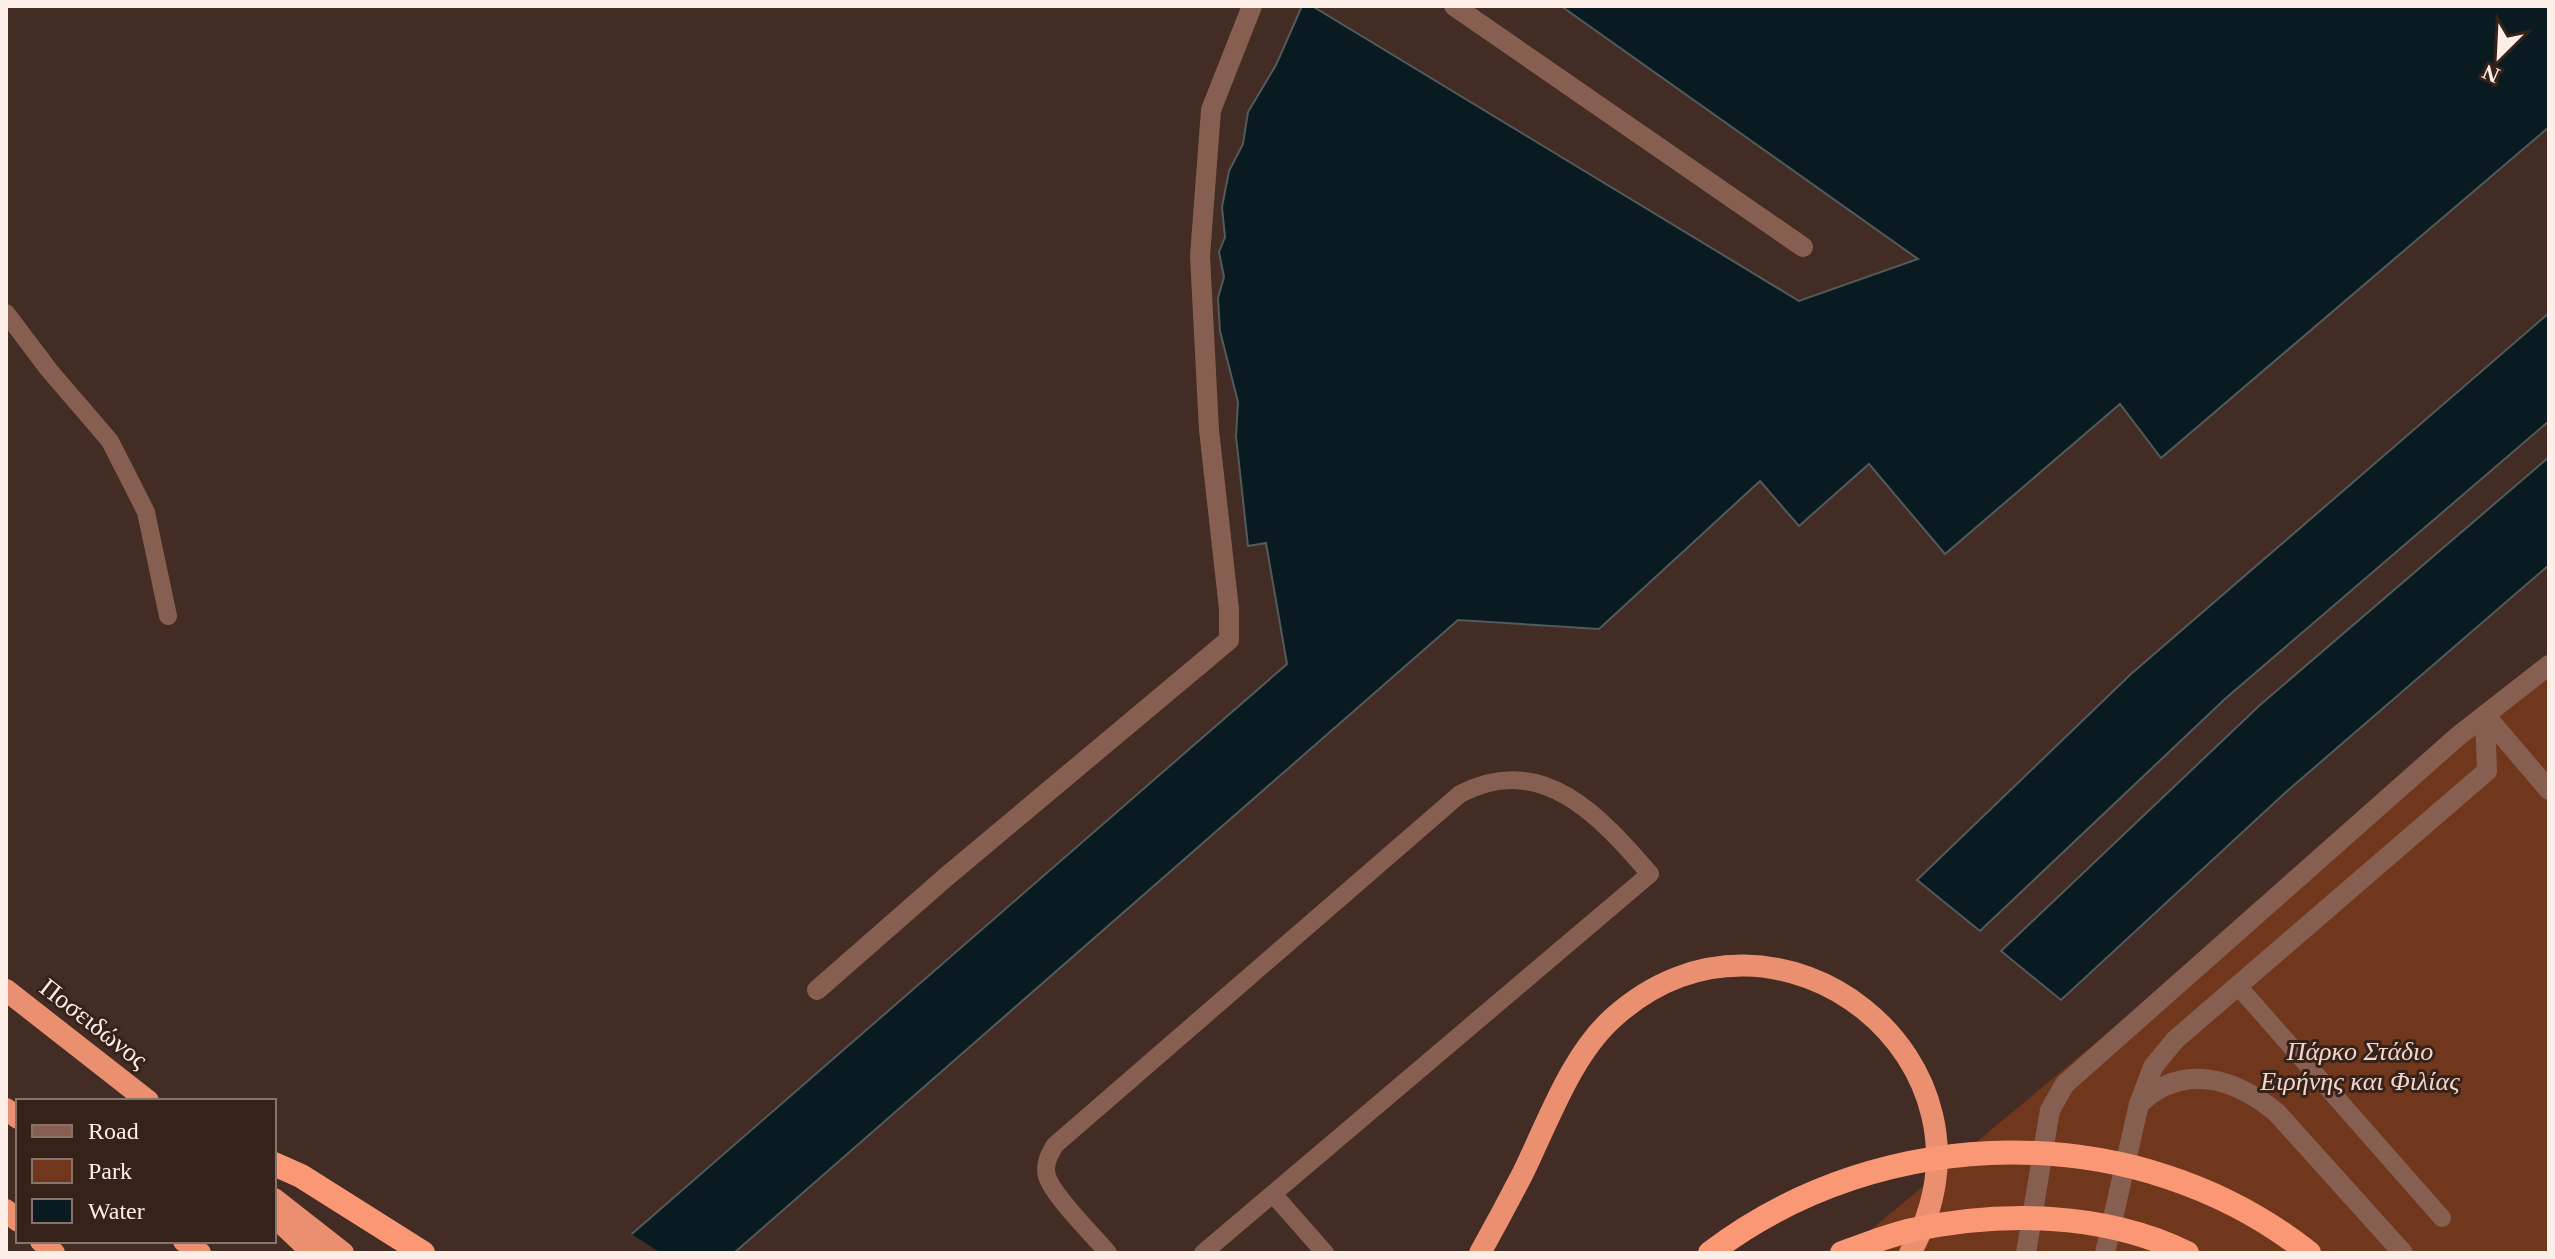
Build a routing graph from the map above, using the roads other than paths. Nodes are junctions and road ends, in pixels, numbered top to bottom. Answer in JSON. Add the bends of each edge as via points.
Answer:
{"nodes":[{"id":1,"x":1252,"y":6,"type":"edge"},
{"id":2,"x":1454,"y":6,"type":"edge"},
{"id":3,"x":1803,"y":247,"type":"dead end"},
{"id":4,"x":6,"y":313,"type":"edge"},
{"id":5,"x":168,"y":616,"type":"dead end"},
{"id":6,"x":2549,"y":665,"type":"edge"},
{"id":7,"x":2485,"y":715,"type":"junction"},
{"id":8,"x":2549,"y":790,"type":"edge"},
{"id":9,"x":2238,"y":986,"type":"junction"},
{"id":10,"x":6,"y":990,"type":"edge"},
{"id":11,"x":817,"y":990,"type":"dead end"},
{"id":12,"x":145,"y":1099,"type":"edge"},
{"id":13,"x":2139,"y":1104,"type":"junction"},
{"id":14,"x":276,"y":1165,"type":"edge"},
{"id":15,"x":1273,"y":1194,"type":"junction"},
{"id":16,"x":276,"y":1201,"type":"edge"},
{"id":17,"x":276,"y":1218,"type":"edge"},
{"id":18,"x":2442,"y":1218,"type":"dead end"},
{"id":19,"x":313,"y":1253,"type":"edge"},
{"id":20,"x":343,"y":1253,"type":"edge"},
{"id":21,"x":423,"y":1253,"type":"edge"},
{"id":22,"x":1108,"y":1253,"type":"edge"},
{"id":23,"x":1203,"y":1253,"type":"edge"},
{"id":24,"x":1325,"y":1253,"type":"edge"},
{"id":25,"x":1480,"y":1253,"type":"edge"},
{"id":26,"x":1710,"y":1253,"type":"edge"},
{"id":27,"x":1842,"y":1253,"type":"edge"},
{"id":28,"x":1910,"y":1253,"type":"edge"},
{"id":29,"x":2026,"y":1253,"type":"edge"},
{"id":30,"x":2105,"y":1253,"type":"edge"},
{"id":31,"x":2187,"y":1253,"type":"edge"},
{"id":32,"x":2309,"y":1253,"type":"edge"},
{"id":33,"x":2403,"y":1253,"type":"edge"}],
"edges":[{"from":1,"to":11,"type":"street","via":[[1211,110],[1200,256],[1209,430],[1229,640]]},
{"from":2,"to":3,"type":"street"},
{"from":4,"to":5,"type":"lane","via":[[110,441],[146,512]]},
{"from":6,"to":7,"type":"street"},
{"from":7,"to":8,"type":"street"},
{"from":7,"to":9,"type":"street","via":[[2487,771]]},
{"from":7,"to":29,"type":"street","via":[[2065,1084],[2050,1110]]},
{"from":9,"to":13,"type":"street","via":[[2175,1040],[2153,1067]]},
{"from":9,"to":18,"type":"lane"},
{"from":10,"to":12,"type":"highway","name":"Ποσειδώνος"},
{"from":13,"to":30,"type":"street"},
{"from":13,"to":33,"type":"street","via":[[2172,1081],[2204,1079],[2255,1094]]},
{"from":14,"to":21,"type":"highway"},
{"from":15,"to":22,"type":"lane","via":[[1650,874],[1607,827],[1562,793],[1538,782],[1509,778],[1480,784],[1441,810],[1055,1145],[1046,1175]]},
{"from":15,"to":23,"type":"lane"},
{"from":15,"to":24,"type":"lane"},
{"from":16,"to":20,"type":"highway"},
{"from":17,"to":19,"type":"highway"},
{"from":25,"to":28,"type":"highway","via":[[1578,1061],[1611,1019],[1678,977],[1730,966],[1783,970],[1833,988],[1877,1018],[1895,1038],[1930,1109],[1936,1162],[1928,1214]]},
{"from":26,"to":32,"type":"highway","via":[[1778,1209],[1853,1178],[1914,1161],[2013,1152],[2108,1161],[2178,1179],[2240,1207]]},
{"from":27,"to":31,"type":"highway","via":[[1909,1231],[1979,1219],[2035,1219],[2118,1230]]}]}
